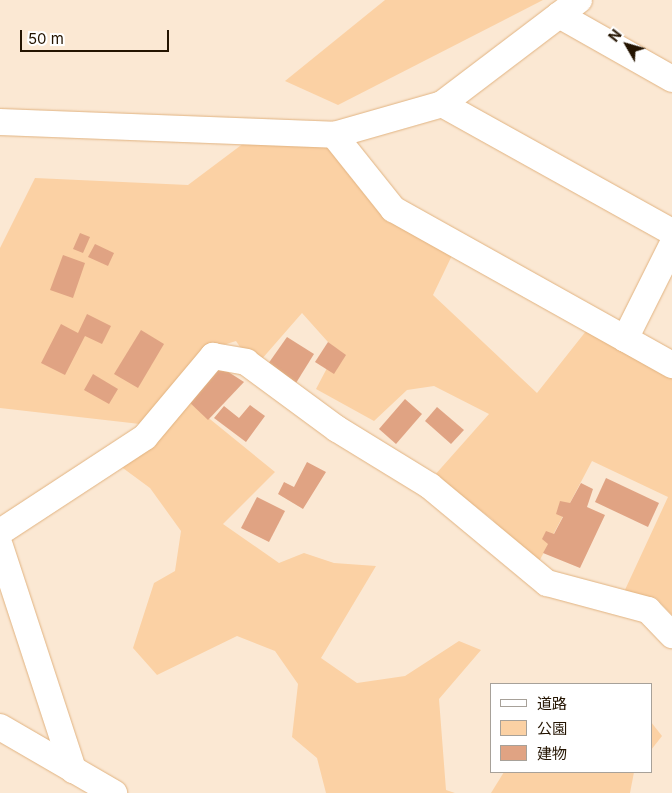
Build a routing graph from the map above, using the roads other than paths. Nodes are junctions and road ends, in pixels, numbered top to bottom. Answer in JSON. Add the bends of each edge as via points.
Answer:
{"nodes":[{"id":1,"x":569,"y":7,"type":"edge"},
{"id":2,"x":672,"y":79,"type":"edge"},
{"id":3,"x":442,"y":104,"type":"junction"},
{"id":4,"x":0,"y":122,"type":"edge"},
{"id":5,"x":334,"y":135,"type":"junction"},
{"id":6,"x":672,"y":232,"type":"edge"},
{"id":7,"x":672,"y":245,"type":"edge"},
{"id":8,"x":625,"y":339,"type":"junction"},
{"id":9,"x":672,"y":365,"type":"edge"},
{"id":10,"x":0,"y":532,"type":"edge"},
{"id":11,"x":0,"y":546,"type":"edge"},
{"id":12,"x":672,"y":635,"type":"edge"},
{"id":13,"x":0,"y":727,"type":"edge"},
{"id":14,"x":73,"y":770,"type":"junction"},
{"id":15,"x":114,"y":793,"type":"edge"}],
"edges":[{"from":1,"to":2,"type":"street"},
{"from":1,"to":3,"type":"street"},
{"from":3,"to":5,"type":"street"},
{"from":3,"to":6,"type":"street"},
{"from":4,"to":5,"type":"street"},
{"from":5,"to":8,"type":"street","via":[[393,209]]},
{"from":7,"to":8,"type":"street"},
{"from":8,"to":9,"type":"street"},
{"from":10,"to":12,"type":"street","via":[[145,437],[213,356],[246,362],[337,429],[430,486],[547,583],[648,610]]},
{"from":11,"to":14,"type":"street"},
{"from":13,"to":14,"type":"street"},
{"from":14,"to":15,"type":"street"}]}
